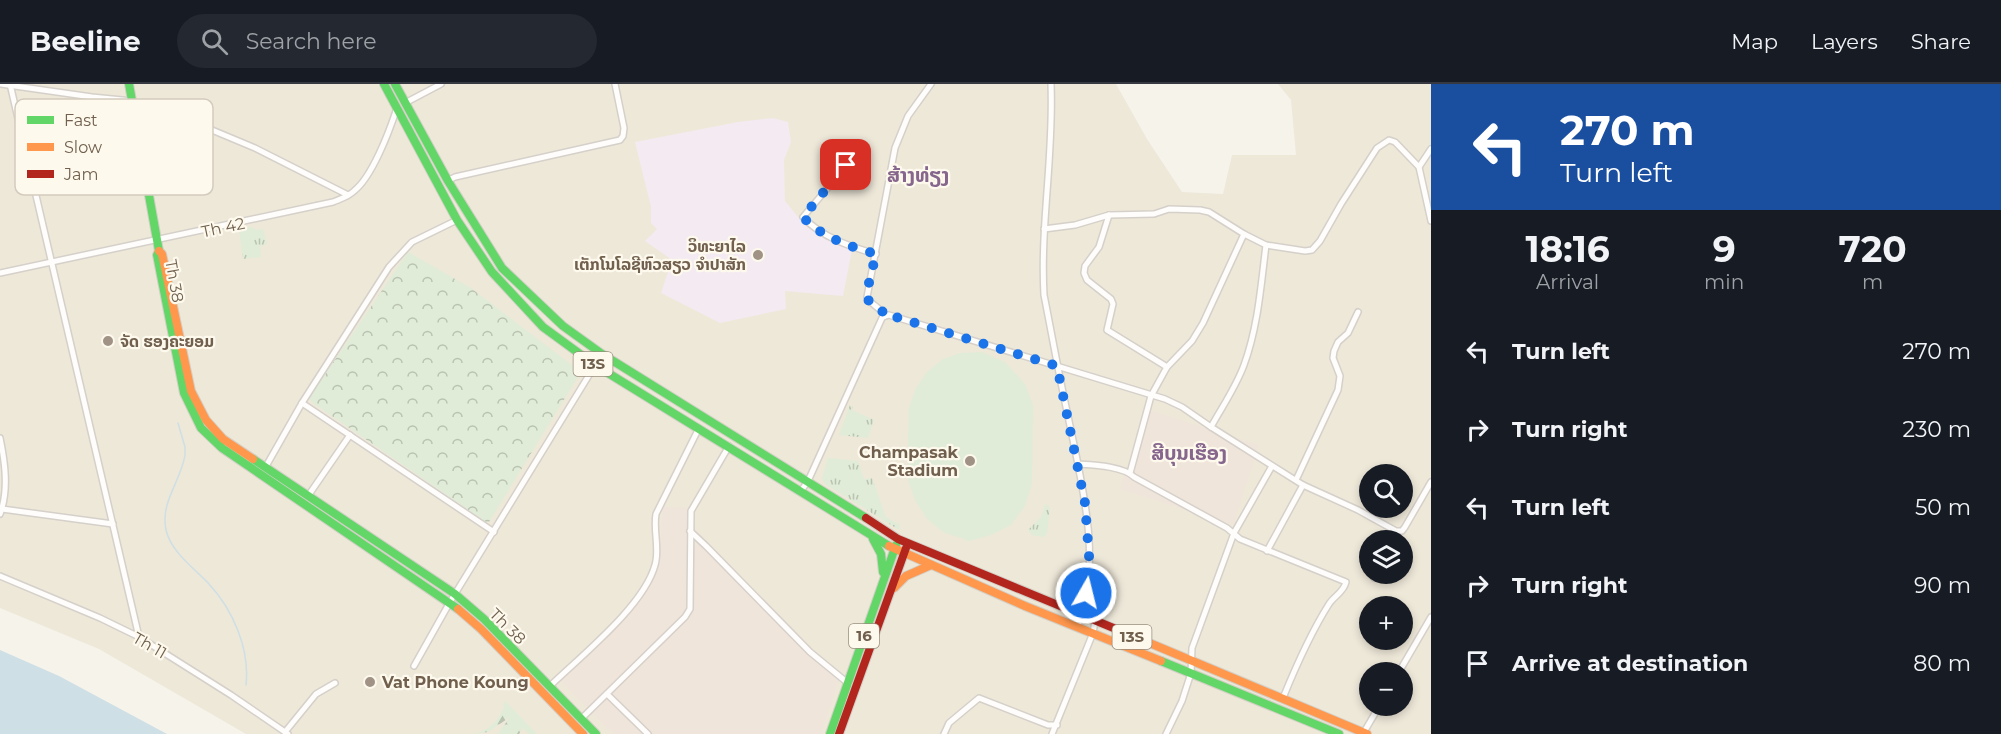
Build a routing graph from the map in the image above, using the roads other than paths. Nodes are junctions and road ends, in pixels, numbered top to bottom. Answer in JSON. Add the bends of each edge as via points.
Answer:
{"nodes":[{"id":1,"x":1,"y":84,"type":"edge"},
{"id":2,"x":10,"y":84,"type":"edge"},
{"id":3,"x":129,"y":84,"type":"edge"},
{"id":4,"x":384,"y":84,"type":"edge"},
{"id":5,"x":395,"y":84,"type":"edge"},
{"id":6,"x":441,"y":84,"type":"edge"},
{"id":7,"x":615,"y":84,"type":"edge"},
{"id":8,"x":930,"y":84,"type":"edge"},
{"id":9,"x":1051,"y":84,"type":"edge"},
{"id":10,"x":112,"y":99,"type":"edge"},
{"id":11,"x":132,"y":99,"type":"edge"},
{"id":12,"x":405,"y":103,"type":"junction"},
{"id":13,"x":15,"y":105,"type":"edge"},
{"id":14,"x":396,"y":111,"type":"junction"},
{"id":15,"x":213,"y":130,"type":"edge"},
{"id":16,"x":1431,"y":149,"type":"edge"},
{"id":17,"x":860,"y":150,"type":"dead end"},
{"id":18,"x":1419,"y":167,"type":"junction"},
{"id":19,"x":448,"y":181,"type":"junction"},
{"id":20,"x":437,"y":186,"type":"junction"},
{"id":21,"x":36,"y":195,"type":"edge"},
{"id":22,"x":148,"y":195,"type":"edge"},
{"id":23,"x":348,"y":195,"type":"junction"},
{"id":24,"x":1109,"y":215,"type":"junction"},
{"id":25,"x":457,"y":220,"type":"junction"},
{"id":26,"x":1431,"y":221,"type":"edge"},
{"id":27,"x":1044,"y":229,"type":"junction"},
{"id":28,"x":1244,"y":234,"type":"junction"},
{"id":29,"x":156,"y":241,"type":"junction"},
{"id":30,"x":1266,"y":244,"type":"junction"},
{"id":31,"x":159,"y":251,"type":"junction"},
{"id":32,"x":876,"y":254,"type":"junction"},
{"id":33,"x":51,"y":260,"type":"junction"},
{"id":34,"x":0,"y":273,"type":"edge"},
{"id":35,"x":1358,"y":312,"type":"dead end"},
{"id":36,"x":885,"y":316,"type":"junction"},
{"id":37,"x":602,"y":354,"type":"junction"},
{"id":38,"x":595,"y":365,"type":"junction"},
{"id":39,"x":1057,"y":366,"type":"junction"},
{"id":40,"x":1167,"y":367,"type":"junction"},
{"id":41,"x":1151,"y":396,"type":"junction"},
{"id":42,"x":302,"y":403,"type":"junction"},
{"id":43,"x":1211,"y":427,"type":"junction"},
{"id":44,"x":699,"y":428,"type":"junction"},
{"id":45,"x":350,"y":435,"type":"junction"},
{"id":46,"x":734,"y":436,"type":"junction"},
{"id":47,"x":0,"y":438,"type":"edge"},
{"id":48,"x":728,"y":446,"type":"junction"},
{"id":49,"x":1077,"y":464,"type":"junction"},
{"id":50,"x":1272,"y":466,"type":"junction"},
{"id":51,"x":265,"y":468,"type":"junction"},
{"id":52,"x":1130,"y":473,"type":"junction"},
{"id":53,"x":1296,"y":480,"type":"junction"},
{"id":54,"x":808,"y":481,"type":"junction"},
{"id":55,"x":1431,"y":482,"type":"edge"},
{"id":56,"x":1304,"y":485,"type":"junction"},
{"id":57,"x":801,"y":491,"type":"junction"},
{"id":58,"x":308,"y":496,"type":"junction"},
{"id":59,"x":1,"y":512,"type":"edge"},
{"id":60,"x":113,"y":524,"type":"junction"},
{"id":61,"x":1394,"y":530,"type":"edge"},
{"id":62,"x":1403,"y":530,"type":"edge"},
{"id":63,"x":690,"y":531,"type":"junction"},
{"id":64,"x":494,"y":532,"type":"junction"},
{"id":65,"x":1234,"y":533,"type":"junction"},
{"id":66,"x":871,"y":536,"type":"junction"},
{"id":67,"x":898,"y":539,"type":"junction"},
{"id":68,"x":908,"y":543,"type":"junction"},
{"id":69,"x":894,"y":549,"type":"junction"},
{"id":70,"x":1267,"y":551,"type":"junction"},
{"id":71,"x":904,"y":554,"type":"junction"},
{"id":72,"x":931,"y":566,"type":"junction"},
{"id":73,"x":0,"y":576,"type":"edge"},
{"id":74,"x":880,"y":591,"type":"junction"},
{"id":75,"x":889,"y":595,"type":"junction"},
{"id":76,"x":453,"y":598,"type":"junction"},
{"id":77,"x":1082,"y":615,"type":"junction"},
{"id":78,"x":1431,"y":617,"type":"edge"},
{"id":79,"x":1095,"y":620,"type":"junction"},
{"id":80,"x":1077,"y":627,"type":"junction"},
{"id":81,"x":1094,"y":633,"type":"junction"},
{"id":82,"x":139,"y":637,"type":"junction"},
{"id":83,"x":1191,"y":661,"type":"junction"},
{"id":84,"x":1405,"y":662,"type":"edge"},
{"id":85,"x":414,"y":666,"type":"dead end"},
{"id":86,"x":1191,"y":673,"type":"junction"},
{"id":87,"x":335,"y":682,"type":"dead end"},
{"id":88,"x":852,"y":685,"type":"junction"},
{"id":89,"x":550,"y":686,"type":"junction"},
{"id":90,"x":607,"y":694,"type":"junction"},
{"id":91,"x":1282,"y":698,"type":"junction"},
{"id":92,"x":1278,"y":709,"type":"junction"},
{"id":93,"x":1374,"y":716,"type":"edge"},
{"id":94,"x":581,"y":719,"type":"junction"},
{"id":95,"x":1057,"y":725,"type":"junction"},
{"id":96,"x":287,"y":733,"type":"edge"},
{"id":97,"x":583,"y":734,"type":"edge"},
{"id":98,"x":596,"y":734,"type":"edge"},
{"id":99,"x":648,"y":734,"type":"edge"},
{"id":100,"x":830,"y":734,"type":"edge"},
{"id":101,"x":839,"y":734,"type":"edge"},
{"id":102,"x":944,"y":734,"type":"edge"},
{"id":103,"x":1052,"y":734,"type":"edge"},
{"id":104,"x":1166,"y":734,"type":"edge"},
{"id":105,"x":1339,"y":734,"type":"edge"},
{"id":106,"x":1365,"y":734,"type":"edge"}],
"edges":[{"from":1,"to":2,"type":"street"},
{"from":2,"to":10,"type":"street"},
{"from":2,"to":13,"type":"street"},
{"from":3,"to":11,"type":"main road","name":"Th 38"},
{"from":4,"to":14,"type":"main road","number":"13S"},
{"from":5,"to":12,"type":"main road","number":"13S"},
{"from":6,"to":12,"type":"street"},
{"from":7,"to":19,"type":"street","via":[[624,128],[620,140]]},
{"from":8,"to":32,"type":"street","via":[[908,116],[895,148]]},
{"from":9,"to":27,"type":"street","via":[[1053,119]]},
{"from":12,"to":19,"type":"main road","number":"13S"},
{"from":14,"to":20,"type":"main road","number":"13S"},
{"from":14,"to":23,"type":"street","name":"Th 42","via":[[377,157],[361,184]]},
{"from":15,"to":23,"type":"street"},
{"from":16,"to":18,"type":"street"},
{"from":17,"to":32,"type":"street","via":[[803,217],[825,234]]},
{"from":18,"to":26,"type":"street"},
{"from":18,"to":30,"type":"street","via":[[1395,142],[1383,142],[1312,250]]},
{"from":19,"to":20,"type":"street"},
{"from":19,"to":37,"type":"main road","number":"13S","via":[[502,268],[557,320]]},
{"from":20,"to":25,"type":"main road","number":"13S"},
{"from":21,"to":33,"type":"street"},
{"from":22,"to":29,"type":"main road","name":"Th 38"},
{"from":23,"to":29,"type":"street","name":"Th 42","via":[[333,202]]},
{"from":24,"to":27,"type":"street"},
{"from":24,"to":28,"type":"street","via":[[1200,210]]},
{"from":24,"to":40,"type":"street","via":[[1099,248],[1084,273],[1087,280],[1111,298],[1107,330]]},
{"from":25,"to":38,"type":"main road","number":"13S","via":[[492,272],[519,302],[543,327]]},
{"from":25,"to":42,"type":"street","via":[[412,242],[389,267]]},
{"from":27,"to":39,"type":"street","via":[[1044,295]]},
{"from":28,"to":30,"type":"street"},
{"from":28,"to":40,"type":"street","via":[[1203,323]]},
{"from":29,"to":31,"type":"main road","name":"Th 38"},
{"from":29,"to":33,"type":"street","name":"Th 42"},
{"from":30,"to":43,"type":"street","via":[[1248,354]]},
{"from":31,"to":51,"type":"main road","name":"Th 38","via":[[191,391],[200,411],[223,439]]},
{"from":31,"to":76,"type":"main road","name":"Th 38","via":[[184,393],[201,428],[230,454]]},
{"from":32,"to":36,"type":"street","via":[[867,297]]},
{"from":33,"to":34,"type":"street","name":"Th 42"},
{"from":33,"to":60,"type":"street"},
{"from":35,"to":53,"type":"street","via":[[1334,351],[1340,376],[1338,390]]},
{"from":36,"to":39,"type":"street"},
{"from":36,"to":54,"type":"street"},
{"from":37,"to":38,"type":"street"},
{"from":37,"to":46,"type":"main road","number":"13S"},
{"from":38,"to":44,"type":"main road","number":"13S"},
{"from":38,"to":64,"type":"street"},
{"from":39,"to":41,"type":"street"},
{"from":39,"to":49,"type":"street"},
{"from":40,"to":41,"type":"street"},
{"from":41,"to":43,"type":"street","via":[[1182,407]]},
{"from":41,"to":52,"type":"street"},
{"from":42,"to":45,"type":"street"},
{"from":42,"to":51,"type":"street"},
{"from":43,"to":50,"type":"street"},
{"from":44,"to":48,"type":"main road","number":"13S"},
{"from":44,"to":89,"type":"street","via":[[656,514],[656,562],[648,580],[622,617]]},
{"from":45,"to":58,"type":"street"},
{"from":45,"to":64,"type":"street"},
{"from":46,"to":48,"type":"street"},
{"from":46,"to":54,"type":"main road","number":"13S"},
{"from":47,"to":59,"type":"street","via":[[5,495]]},
{"from":48,"to":57,"type":"main road","number":"13S"},
{"from":48,"to":63,"type":"street","via":[[694,504]]},
{"from":49,"to":52,"type":"street"},
{"from":49,"to":77,"type":"street","via":[[1085,503],[1090,569]]},
{"from":50,"to":53,"type":"street"},
{"from":50,"to":65,"type":"street"},
{"from":51,"to":58,"type":"main road","name":"Th 38"},
{"from":52,"to":65,"type":"street"},
{"from":53,"to":56,"type":"street"},
{"from":54,"to":57,"type":"street"},
{"from":54,"to":67,"type":"main road","number":"13S"},
{"from":55,"to":62,"type":"street"},
{"from":56,"to":61,"type":"street"},
{"from":56,"to":70,"type":"street"},
{"from":57,"to":66,"type":"main road","number":"13S"},
{"from":58,"to":76,"type":"main road","name":"Th 38"},
{"from":59,"to":60,"type":"street"},
{"from":60,"to":82,"type":"street"},
{"from":63,"to":88,"type":"street","via":[[810,652]]},
{"from":63,"to":90,"type":"street","via":[[690,609]]},
{"from":64,"to":76,"type":"street"},
{"from":65,"to":70,"type":"street"},
{"from":65,"to":83,"type":"street","via":[[1192,648]]},
{"from":66,"to":69,"type":"main road","number":"13S"},
{"from":66,"to":74,"type":"main road","via":[[884,566]]},
{"from":67,"to":68,"type":"main road","number":"13S"},
{"from":67,"to":69,"type":"main road","number":"16"},
{"from":68,"to":71,"type":"main road","number":"16"},
{"from":68,"to":77,"type":"main road","number":"13S"},
{"from":69,"to":71,"type":"main road","number":"13S"},
{"from":69,"to":74,"type":"main road","number":"16"},
{"from":70,"to":91,"type":"street","via":[[1346,582],[1303,648]]},
{"from":71,"to":72,"type":"main road","number":"13S"},
{"from":71,"to":75,"type":"main road","number":"16"},
{"from":72,"to":75,"type":"main road","via":[[910,572]]},
{"from":72,"to":80,"type":"main road","number":"13S"},
{"from":73,"to":82,"type":"street","name":"Th 11"},
{"from":74,"to":88,"type":"main road","number":"16"},
{"from":75,"to":88,"type":"main road","number":"16"},
{"from":76,"to":85,"type":"street"},
{"from":76,"to":89,"type":"main road","name":"Th 38","via":[[484,619]]},
{"from":76,"to":97,"type":"main road","name":"Th 38"},
{"from":77,"to":79,"type":"main road","number":"13S"},
{"from":77,"to":80,"type":"street"},
{"from":78,"to":84,"type":"street"},
{"from":79,"to":81,"type":"street"},
{"from":79,"to":83,"type":"main road","number":"13S"},
{"from":80,"to":81,"type":"main road","number":"13S"},
{"from":81,"to":86,"type":"main road","number":"13S"},
{"from":81,"to":95,"type":"street"},
{"from":82,"to":96,"type":"street","name":"Th 11"},
{"from":83,"to":86,"type":"street"},
{"from":83,"to":91,"type":"main road","number":"13S"},
{"from":86,"to":92,"type":"main road","number":"13S"},
{"from":86,"to":104,"type":"street"},
{"from":87,"to":96,"type":"street","via":[[316,694]]},
{"from":88,"to":100,"type":"main road","number":"16"},
{"from":88,"to":101,"type":"main road","number":"16"},
{"from":89,"to":94,"type":"main road","name":"Th 38"},
{"from":90,"to":94,"type":"street"},
{"from":90,"to":99,"type":"street"},
{"from":91,"to":92,"type":"street"},
{"from":91,"to":106,"type":"main road","number":"13S"},
{"from":92,"to":105,"type":"main road","number":"13S"},
{"from":93,"to":106,"type":"street"},
{"from":94,"to":98,"type":"main road","name":"Th 38"},
{"from":95,"to":102,"type":"street","via":[[979,698],[949,723]]},
{"from":95,"to":103,"type":"street"}]}
